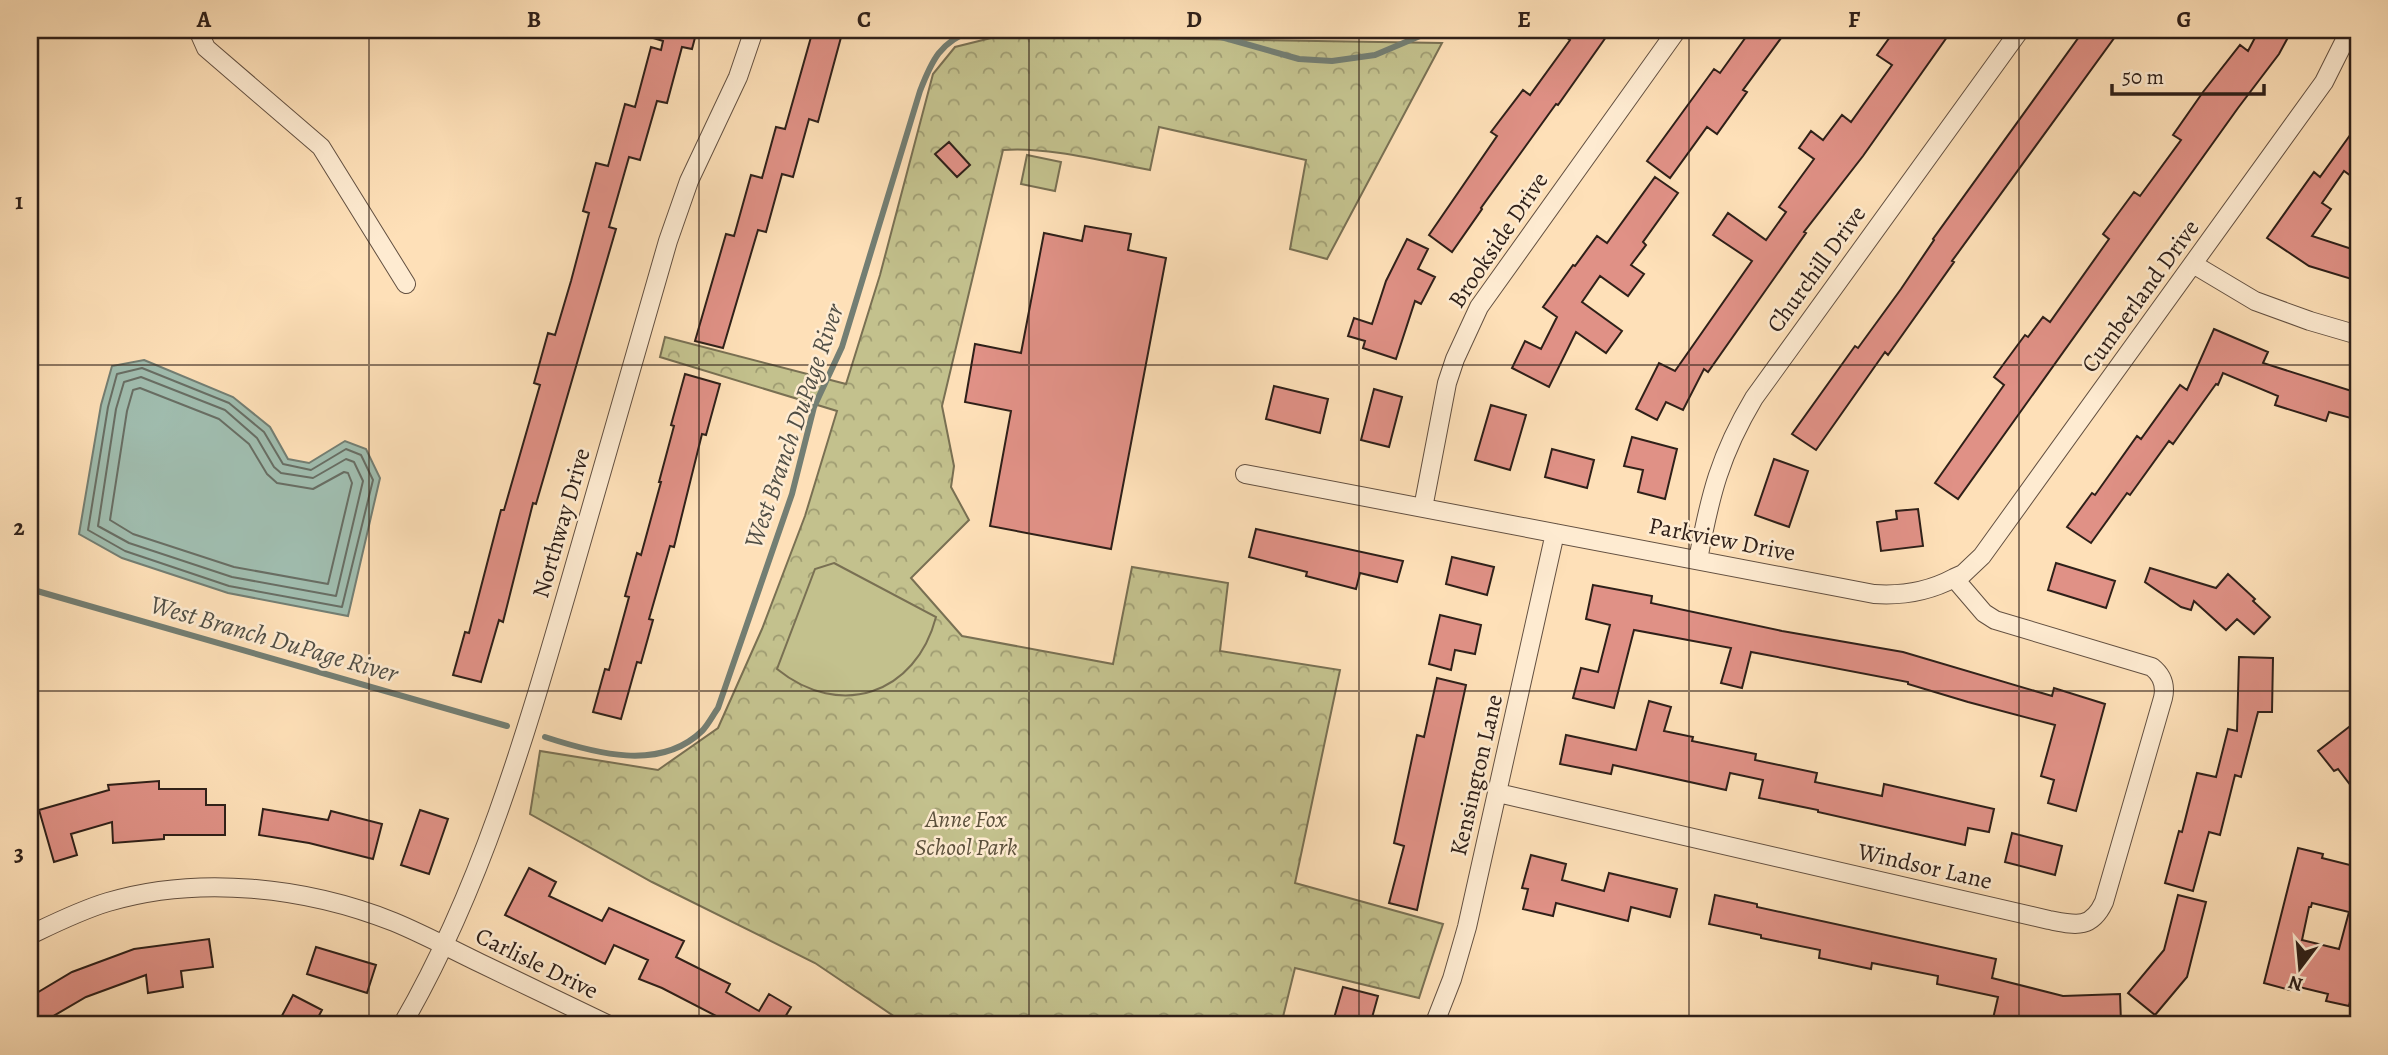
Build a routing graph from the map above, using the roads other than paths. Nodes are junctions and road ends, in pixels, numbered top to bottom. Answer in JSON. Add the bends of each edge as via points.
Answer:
{"nodes":[{"id":1,"x":198,"y":30,"type":"edge"},
{"id":2,"x":754,"y":30,"type":"edge"},
{"id":3,"x":1677,"y":30,"type":"edge"},
{"id":4,"x":2020,"y":30,"type":"edge"},
{"id":5,"x":2350,"y":30,"type":"edge"},
{"id":6,"x":2193,"y":264,"type":"junction"},
{"id":7,"x":406,"y":284,"type":"dead end"},
{"id":8,"x":2358,"y":335,"type":"edge"},
{"id":9,"x":1245,"y":474,"type":"dead end"},
{"id":10,"x":1423,"y":508,"type":"junction"},
{"id":11,"x":1555,"y":533,"type":"junction"},
{"id":12,"x":1698,"y":560,"type":"junction"},
{"id":13,"x":1954,"y":578,"type":"junction"},
{"id":14,"x":1498,"y":793,"type":"junction"},
{"id":15,"x":30,"y":936,"type":"edge"},
{"id":16,"x":444,"y":944,"type":"junction"},
{"id":17,"x":402,"y":1025,"type":"edge"},
{"id":18,"x":609,"y":1025,"type":"edge"},
{"id":19,"x":1434,"y":1025,"type":"edge"}],
"edges":[{"from":1,"to":7,"type":"street","via":[[206,48],[321,147]]},
{"from":2,"to":16,"type":"street","name":"Northway Drive","via":[[734,87],[680,206],[514,769]]},
{"from":3,"to":10,"type":"street","name":"Brookside Drive","via":[[1479,307],[1447,383]]},
{"from":4,"to":12,"type":"street","name":"Churchill Drive","via":[[1754,398],[1721,462]]},
{"from":5,"to":6,"type":"street","name":"Cumberland Drive","via":[[2324,82]]},
{"from":6,"to":8,"type":"street","via":[[2255,301]]},
{"from":6,"to":13,"type":"street","name":"Cumberland Drive","via":[[1982,556]]},
{"from":9,"to":10,"type":"street","name":"Parkview Drive"},
{"from":10,"to":11,"type":"street","name":"Parkview Drive"},
{"from":11,"to":12,"type":"street","name":"Parkview Drive"},
{"from":11,"to":14,"type":"street","name":"Kensington Lane"},
{"from":12,"to":13,"type":"street","name":"Parkview Drive","via":[[1874,594],[1913,593]]},
{"from":13,"to":14,"type":"street","name":"Windsor Lane","via":[[1994,620],[2152,667],[2162,678],[2163,698],[2104,902],[2096,917],[2083,924],[2049,920]]},
{"from":14,"to":19,"type":"street","name":"Kensington Lane","via":[[1460,954]]},
{"from":15,"to":16,"type":"street","name":"Carlisle Drive","via":[[121,899],[236,888],[359,910]]},
{"from":16,"to":17,"type":"street","name":"Northway Drive"},
{"from":16,"to":18,"type":"street","name":"Carlisle Drive"}]}
